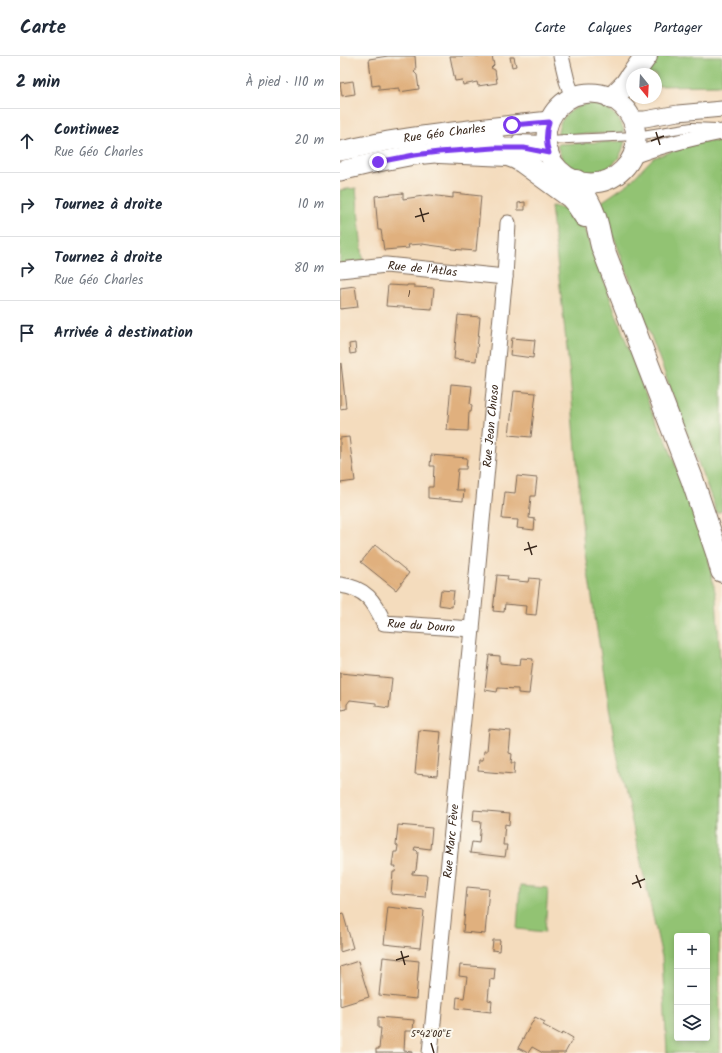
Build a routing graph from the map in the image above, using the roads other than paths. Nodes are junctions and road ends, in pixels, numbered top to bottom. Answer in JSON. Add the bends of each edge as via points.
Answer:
{"nodes":[{"id":1,"x":561,"y":56,"type":"edge"},
{"id":2,"x":646,"y":56,"type":"edge"},
{"id":3,"x":638,"y":68,"type":"edge"},
{"id":4,"x":626,"y":84,"type":"edge"},
{"id":5,"x":573,"y":97,"type":"junction"},
{"id":6,"x":612,"y":98,"type":"junction"},
{"id":7,"x":722,"y":109,"type":"edge"},
{"id":8,"x":634,"y":128,"type":"junction"},
{"id":9,"x":722,"y":129,"type":"edge"},
{"id":10,"x":722,"y":132,"type":"edge"},
{"id":11,"x":548,"y":138,"type":"junction"},
{"id":12,"x":340,"y":151,"type":"edge"},
{"id":13,"x":439,"y":152,"type":"junction"},
{"id":14,"x":633,"y":156,"type":"junction"},
{"id":15,"x":340,"y":163,"type":"edge"},
{"id":16,"x":340,"y":171,"type":"edge"},
{"id":17,"x":576,"y":180,"type":"junction"},
{"id":18,"x":508,"y":223,"type":"dead end"},
{"id":19,"x":602,"y":246,"type":"junction"},
{"id":20,"x":340,"y":270,"type":"edge"},
{"id":21,"x":505,"y":277,"type":"junction"},
{"id":22,"x":722,"y":571,"type":"edge"},
{"id":23,"x":340,"y":585,"type":"edge"},
{"id":24,"x":472,"y":629,"type":"junction"},
{"id":25,"x":430,"y":1053,"type":"edge"}],
"edges":[{"from":1,"to":5,"type":"street"},
{"from":2,"to":3,"type":"highway"},
{"from":4,"to":6,"type":"highway"},
{"from":5,"to":6,"type":"street","via":[[592,93]]},
{"from":5,"to":11,"type":"street","via":[[555,111]]},
{"from":6,"to":8,"type":"street","via":[[627,110]]},
{"from":7,"to":8,"type":"street","via":[[645,119]]},
{"from":8,"to":9,"type":"lane"},
{"from":8,"to":11,"type":"lane"},
{"from":8,"to":14,"type":"street","via":[[636,146]]},
{"from":10,"to":14,"type":"street"},
{"from":11,"to":12,"type":"street","name":"Rue Géo Charles","via":[[480,128],[387,141]]},
{"from":11,"to":13,"type":"street","name":"Rue Géo Charles","via":[[524,148]]},
{"from":11,"to":15,"type":"lane","via":[[463,142],[414,148]]},
{"from":11,"to":17,"type":"street","via":[[554,164],[568,177]]},
{"from":13,"to":16,"type":"street","name":"Rue Géo Charles"},
{"from":13,"to":19,"type":"highway","via":[[508,155],[523,162],[571,197]]},
{"from":14,"to":17,"type":"street","via":[[619,173],[610,179],[587,183]]},
{"from":17,"to":19,"type":"highway","via":[[594,212]]},
{"from":18,"to":21,"type":"street","name":"Rue Jean Chioso"},
{"from":19,"to":22,"type":"highway","via":[[692,479]]},
{"from":20,"to":21,"type":"street","name":"Rue de l'Atlas","via":[[386,265]]},
{"from":21,"to":24,"type":"street","name":"Rue Jean Chioso"},
{"from":23,"to":24,"type":"street","name":"Rue du Douro","via":[[368,596],[377,607],[384,623]]},
{"from":24,"to":25,"type":"street","name":"Rue Marc Fève"}]}
